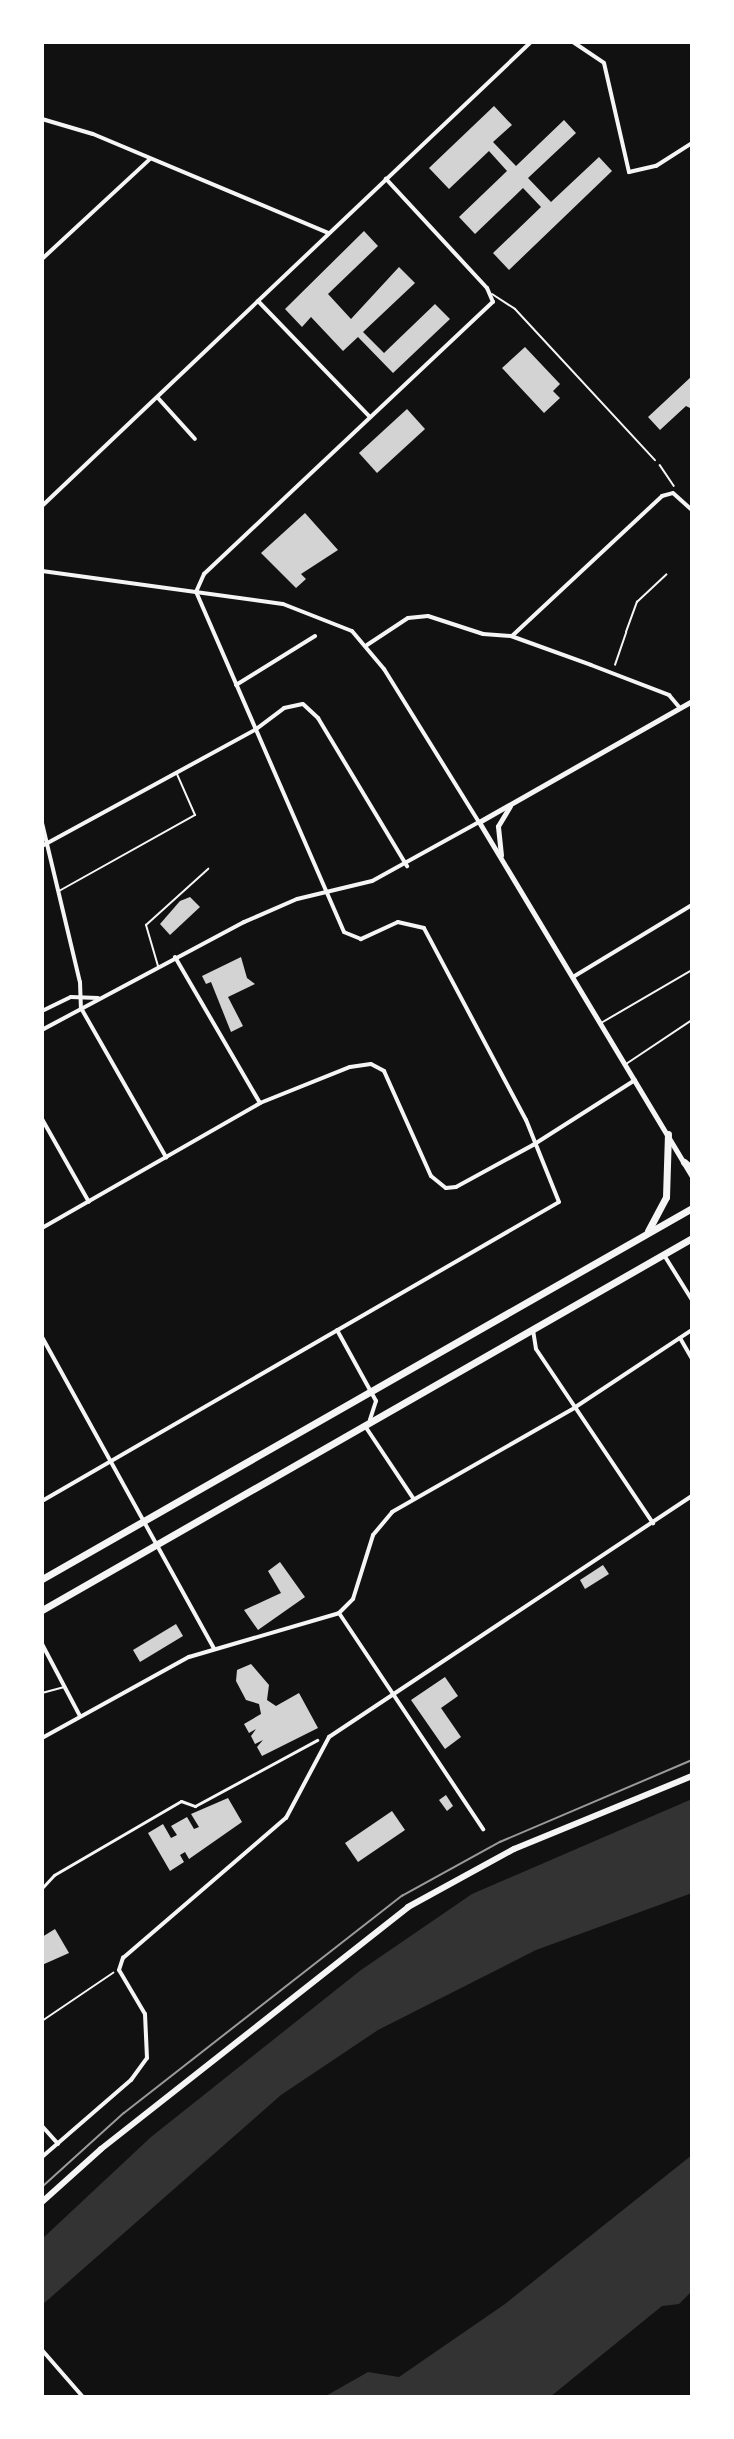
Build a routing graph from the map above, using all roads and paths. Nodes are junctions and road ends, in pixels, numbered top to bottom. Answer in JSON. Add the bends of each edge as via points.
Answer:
{"nodes":[{"id":1,"x":531,"y":42,"type":"edge"},
{"id":2,"x":573,"y":42,"type":"edge"},
{"id":3,"x":42,"y":119,"type":"edge"},
{"id":4,"x":692,"y":143,"type":"edge"},
{"id":5,"x":150,"y":159,"type":"junction"},
{"id":6,"x":386,"y":179,"type":"junction"},
{"id":7,"x":328,"y":233,"type":"junction"},
{"id":8,"x":42,"y":259,"type":"edge"},
{"id":9,"x":492,"y":294,"type":"junction"},
{"id":10,"x":258,"y":301,"type":"junction"},
{"id":11,"x":158,"y":398,"type":"junction"},
{"id":12,"x":370,"y":417,"type":"junction"},
{"id":13,"x":195,"y":439,"type":"dead end"},
{"id":14,"x":655,"y":460,"type":"joint"},
{"id":15,"x":673,"y":493,"type":"junction"},
{"id":16,"x":42,"y":506,"type":"edge"},
{"id":17,"x":692,"y":510,"type":"edge"},
{"id":18,"x":42,"y":571,"type":"edge"},
{"id":19,"x":666,"y":575,"type":"dead end"},
{"id":20,"x":196,"y":592,"type":"junction"},
{"id":21,"x":315,"y":636,"type":"dead end"},
{"id":22,"x":512,"y":636,"type":"junction"},
{"id":23,"x":367,"y":645,"type":"junction"},
{"id":24,"x":612,"y":673,"type":"junction"},
{"id":25,"x":236,"y":685,"type":"junction"},
{"id":26,"x":692,"y":701,"type":"edge"},
{"id":27,"x":680,"y":708,"type":"junction"},
{"id":28,"x":255,"y":730,"type":"junction"},
{"id":29,"x":177,"y":774,"type":"junction"},
{"id":30,"x":513,"y":802,"type":"junction"},
{"id":31,"x":479,"y":822,"type":"junction"},
{"id":32,"x":42,"y":823,"type":"edge"},
{"id":33,"x":47,"y":843,"type":"junction"},
{"id":34,"x":42,"y":846,"type":"edge"},
{"id":35,"x":501,"y":859,"type":"junction"},
{"id":36,"x":407,"y":866,"type":"junction"},
{"id":37,"x":208,"y":869,"type":"dead end"},
{"id":38,"x":59,"y":891,"type":"junction"},
{"id":39,"x":327,"y":893,"type":"junction"},
{"id":40,"x":692,"y":905,"type":"edge"},
{"id":41,"x":175,"y":957,"type":"junction"},
{"id":42,"x":158,"y":966,"type":"junction"},
{"id":43,"x":692,"y":970,"type":"edge"},
{"id":44,"x":573,"y":977,"type":"junction"},
{"id":45,"x":81,"y":997,"type":"junction"},
{"id":46,"x":100,"y":998,"type":"junction"},
{"id":47,"x":81,"y":1008,"type":"junction"},
{"id":48,"x":42,"y":1011,"type":"edge"},
{"id":49,"x":692,"y":1020,"type":"edge"},
{"id":50,"x":601,"y":1023,"type":"junction"},
{"id":51,"x":42,"y":1030,"type":"edge"},
{"id":52,"x":626,"y":1064,"type":"junction"},
{"id":53,"x":636,"y":1080,"type":"junction"},
{"id":54,"x":260,"y":1103,"type":"junction"},
{"id":55,"x":42,"y":1119,"type":"edge"},
{"id":56,"x":668,"y":1134,"type":"junction"},
{"id":57,"x":533,"y":1145,"type":"junction"},
{"id":58,"x":166,"y":1157,"type":"junction"},
{"id":59,"x":684,"y":1162,"type":"junction"},
{"id":60,"x":692,"y":1168,"type":"edge"},
{"id":61,"x":692,"y":1177,"type":"edge"},
{"id":62,"x":89,"y":1202,"type":"junction"},
{"id":63,"x":692,"y":1208,"type":"edge"},
{"id":64,"x":42,"y":1228,"type":"edge"},
{"id":65,"x":646,"y":1234,"type":"junction"},
{"id":66,"x":692,"y":1238,"type":"edge"},
{"id":67,"x":663,"y":1254,"type":"junction"},
{"id":68,"x":692,"y":1300,"type":"edge"},
{"id":69,"x":538,"y":1325,"type":"junction"},
{"id":70,"x":337,"y":1330,"type":"junction"},
{"id":71,"x":692,"y":1330,"type":"edge"},
{"id":72,"x":42,"y":1337,"type":"edge"},
{"id":73,"x":680,"y":1338,"type":"junction"},
{"id":74,"x":692,"y":1359,"type":"edge"},
{"id":75,"x":372,"y":1392,"type":"junction"},
{"id":76,"x":574,"y":1408,"type":"junction"},
{"id":77,"x":362,"y":1427,"type":"junction"},
{"id":78,"x":110,"y":1458,"type":"junction"},
{"id":79,"x":692,"y":1496,"type":"edge"},
{"id":80,"x":413,"y":1498,"type":"junction"},
{"id":81,"x":42,"y":1501,"type":"edge"},
{"id":82,"x":144,"y":1521,"type":"junction"},
{"id":83,"x":653,"y":1523,"type":"junction"},
{"id":84,"x":158,"y":1544,"type":"junction"},
{"id":85,"x":42,"y":1579,"type":"edge"},
{"id":86,"x":42,"y":1610,"type":"edge"},
{"id":87,"x":339,"y":1613,"type":"junction"},
{"id":88,"x":42,"y":1644,"type":"edge"},
{"id":89,"x":214,"y":1648,"type":"junction"},
{"id":90,"x":66,"y":1687,"type":"junction"},
{"id":91,"x":392,"y":1692,"type":"junction"},
{"id":92,"x":42,"y":1693,"type":"edge"},
{"id":93,"x":80,"y":1716,"type":"junction"},
{"id":94,"x":42,"y":1738,"type":"edge"},
{"id":95,"x":317,"y":1740,"type":"dead end"},
{"id":96,"x":692,"y":1776,"type":"edge"},
{"id":97,"x":483,"y":1829,"type":"dead end"},
{"id":98,"x":42,"y":1888,"type":"edge"},
{"id":99,"x":119,"y":1970,"type":"junction"},
{"id":100,"x":42,"y":2021,"type":"edge"},
{"id":101,"x":42,"y":2126,"type":"edge"},
{"id":102,"x":58,"y":2144,"type":"junction"},
{"id":103,"x":42,"y":2157,"type":"edge"},
{"id":104,"x":42,"y":2202,"type":"edge"},
{"id":105,"x":42,"y":2350,"type":"edge"},
{"id":106,"x":82,"y":2397,"type":"edge"}],
"edges":[{"from":1,"to":6,"type":"street"},
{"from":2,"to":4,"type":"street","via":[[604,63],[629,172],[656,166]]},
{"from":3,"to":5,"type":"street"},
{"from":5,"to":7,"type":"street"},
{"from":5,"to":8,"type":"street"},
{"from":6,"to":7,"type":"street"},
{"from":6,"to":9,"type":"street"},
{"from":7,"to":10,"type":"street"},
{"from":9,"to":12,"type":"street","via":[[493,302]]},
{"from":9,"to":14,"type":"lane","via":[[515,309]]},
{"from":10,"to":11,"type":"street"},
{"from":10,"to":12,"type":"street"},
{"from":11,"to":13,"type":"street"},
{"from":11,"to":16,"type":"street"},
{"from":12,"to":20,"type":"street","via":[[204,574]]},
{"from":14,"to":15,"type":"path","via":[[671,478]]},
{"from":15,"to":17,"type":"street"},
{"from":15,"to":22,"type":"street","via":[[662,496]]},
{"from":18,"to":20,"type":"street"},
{"from":19,"to":24,"type":"path","via":[[637,602]]},
{"from":20,"to":23,"type":"street","via":[[306,609],[352,631]]},
{"from":20,"to":25,"type":"street"},
{"from":21,"to":25,"type":"street"},
{"from":22,"to":23,"type":"street","via":[[483,634],[421,615]]},
{"from":22,"to":24,"type":"street"},
{"from":23,"to":31,"type":"street"},
{"from":24,"to":27,"type":"street","via":[[669,695]]},
{"from":25,"to":28,"type":"street"},
{"from":26,"to":27,"type":"street"},
{"from":27,"to":30,"type":"street"},
{"from":28,"to":29,"type":"street"},
{"from":28,"to":36,"type":"street","via":[[284,708],[310,708]]},
{"from":28,"to":39,"type":"street"},
{"from":29,"to":33,"type":"street"},
{"from":29,"to":38,"type":"lane","via":[[195,814]]},
{"from":30,"to":31,"type":"street"},
{"from":30,"to":35,"type":"street","via":[[498,826]]},
{"from":31,"to":35,"type":"street"},
{"from":31,"to":36,"type":"street"},
{"from":32,"to":33,"type":"street"},
{"from":33,"to":34,"type":"street"},
{"from":33,"to":38,"type":"street"},
{"from":35,"to":44,"type":"street"},
{"from":36,"to":39,"type":"street"},
{"from":37,"to":42,"type":"lane","via":[[146,925]]},
{"from":38,"to":45,"type":"street"},
{"from":39,"to":41,"type":"street","via":[[297,899]]},
{"from":39,"to":57,"type":"street","via":[[344,932],[361,939],[398,922],[424,928],[526,1120]]},
{"from":40,"to":44,"type":"street"},
{"from":41,"to":42,"type":"street"},
{"from":41,"to":54,"type":"street"},
{"from":42,"to":46,"type":"street"},
{"from":43,"to":50,"type":"lane"},
{"from":44,"to":50,"type":"street"},
{"from":45,"to":46,"type":"street"},
{"from":45,"to":47,"type":"street"},
{"from":45,"to":48,"type":"street"},
{"from":46,"to":47,"type":"street"},
{"from":47,"to":51,"type":"street"},
{"from":47,"to":58,"type":"street"},
{"from":49,"to":52,"type":"lane"},
{"from":50,"to":52,"type":"street"},
{"from":52,"to":53,"type":"street"},
{"from":53,"to":56,"type":"street"},
{"from":53,"to":57,"type":"street"},
{"from":54,"to":57,"type":"street","via":[[350,1067],[377,1065],[388,1077],[436,1183],[456,1187]]},
{"from":54,"to":58,"type":"street"},
{"from":55,"to":62,"type":"street"},
{"from":56,"to":59,"type":"street"},
{"from":56,"to":65,"type":"main road","via":[[664,1205]]},
{"from":57,"to":70,"type":"street","via":[[559,1202]]},
{"from":58,"to":62,"type":"street"},
{"from":59,"to":60,"type":"main road"},
{"from":59,"to":61,"type":"street"},
{"from":62,"to":64,"type":"street"},
{"from":63,"to":65,"type":"main road"},
{"from":65,"to":75,"type":"main road"},
{"from":66,"to":67,"type":"main road"},
{"from":67,"to":68,"type":"street"},
{"from":67,"to":69,"type":"main road"},
{"from":69,"to":76,"type":"street","via":[[531,1337]]},
{"from":69,"to":77,"type":"main road"},
{"from":70,"to":75,"type":"street"},
{"from":70,"to":78,"type":"street"},
{"from":71,"to":73,"type":"street"},
{"from":72,"to":78,"type":"street"},
{"from":73,"to":74,"type":"street"},
{"from":73,"to":76,"type":"street"},
{"from":75,"to":77,"type":"street","via":[[375,1410]]},
{"from":75,"to":82,"type":"main road"},
{"from":76,"to":80,"type":"street"},
{"from":76,"to":83,"type":"street"},
{"from":77,"to":80,"type":"street","via":[[372,1429]]},
{"from":77,"to":84,"type":"main road"},
{"from":78,"to":81,"type":"street"},
{"from":78,"to":82,"type":"street"},
{"from":79,"to":83,"type":"street"},
{"from":80,"to":87,"type":"street","via":[[378,1524],[353,1599]]},
{"from":82,"to":84,"type":"street"},
{"from":82,"to":85,"type":"main road"},
{"from":83,"to":91,"type":"street"},
{"from":84,"to":86,"type":"main road"},
{"from":84,"to":89,"type":"street"},
{"from":87,"to":89,"type":"street"},
{"from":87,"to":91,"type":"street"},
{"from":88,"to":90,"type":"street"},
{"from":89,"to":93,"type":"street"},
{"from":90,"to":92,"type":"lane"},
{"from":90,"to":93,"type":"street"},
{"from":91,"to":97,"type":"street"},
{"from":91,"to":99,"type":"street","via":[[329,1737],[286,1818],[123,1958]]},
{"from":93,"to":94,"type":"street"},
{"from":95,"to":98,"type":"street","via":[[195,1806],[180,1801],[54,1875]]},
{"from":96,"to":104,"type":"main road","via":[[505,1853],[408,1907],[129,2126]]},
{"from":99,"to":100,"type":"path"},
{"from":99,"to":102,"type":"street","via":[[145,2014],[147,2058],[131,2080]]},
{"from":101,"to":102,"type":"street"},
{"from":102,"to":103,"type":"street"},
{"from":105,"to":106,"type":"street"}]}
